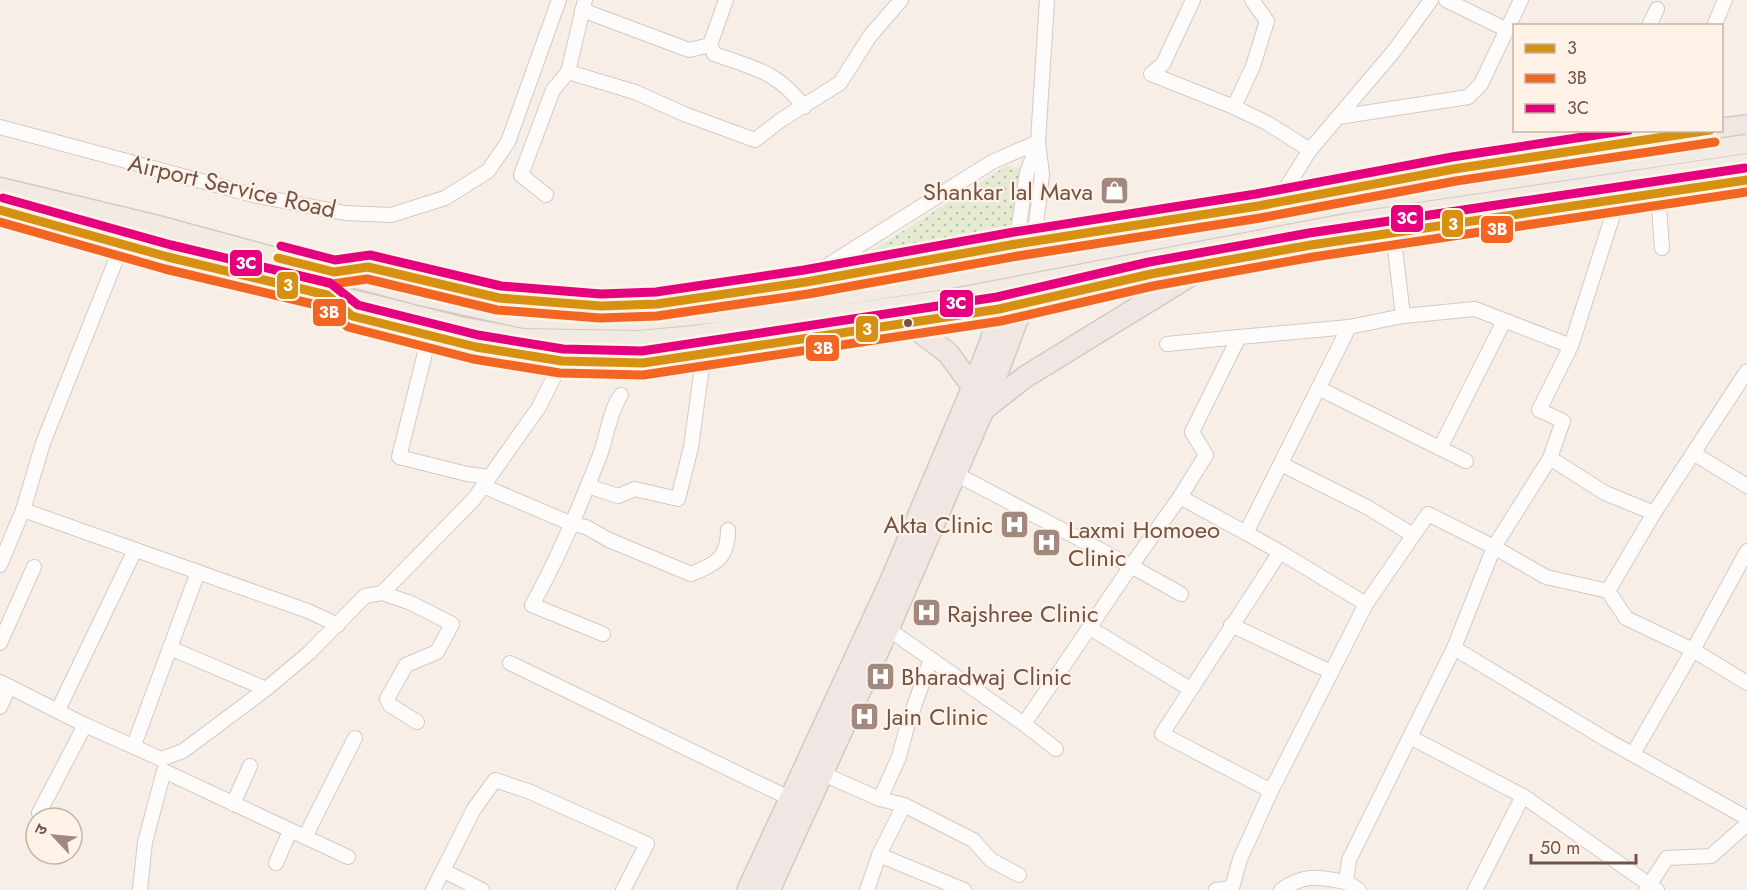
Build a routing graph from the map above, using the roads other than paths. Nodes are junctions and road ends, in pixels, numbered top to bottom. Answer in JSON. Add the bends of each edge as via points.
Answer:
{"nodes":[{"id":1,"x":559,"y":0,"type":"edge"},
{"id":2,"x":726,"y":0,"type":"edge"},
{"id":3,"x":901,"y":0,"type":"edge"},
{"id":4,"x":1047,"y":0,"type":"edge"},
{"id":5,"x":1193,"y":0,"type":"edge"},
{"id":6,"x":1252,"y":0,"type":"edge"},
{"id":7,"x":1431,"y":0,"type":"edge"},
{"id":8,"x":1446,"y":0,"type":"edge"},
{"id":9,"x":1521,"y":0,"type":"edge"},
{"id":10,"x":1725,"y":0,"type":"edge"},
{"id":11,"x":584,"y":5,"type":"edge"},
{"id":12,"x":1657,"y":9,"type":"dead end"},
{"id":13,"x":1650,"y":24,"type":"edge"},
{"id":14,"x":1715,"y":24,"type":"edge"},
{"id":15,"x":1505,"y":29,"type":"junction"},
{"id":16,"x":710,"y":45,"type":"junction"},
{"id":17,"x":568,"y":72,"type":"junction"},
{"id":18,"x":804,"y":107,"type":"junction"},
{"id":19,"x":1234,"y":107,"type":"junction"},
{"id":20,"x":1338,"y":117,"type":"junction"},
{"id":21,"x":1747,"y":126,"type":"edge"},
{"id":22,"x":0,"y":127,"type":"edge"},
{"id":23,"x":1723,"y":129,"type":"edge"},
{"id":24,"x":1690,"y":132,"type":"edge"},
{"id":25,"x":1667,"y":134,"type":"edge"},
{"id":26,"x":1615,"y":138,"type":"edge"},
{"id":27,"x":1038,"y":142,"type":"junction"},
{"id":28,"x":1747,"y":144,"type":"edge"},
{"id":29,"x":1310,"y":150,"type":"junction"},
{"id":30,"x":1747,"y":164,"type":"edge"},
{"id":31,"x":1747,"y":180,"type":"edge"},
{"id":32,"x":0,"y":187,"type":"edge"},
{"id":33,"x":1658,"y":193,"type":"junction"},
{"id":34,"x":546,"y":195,"type":"dead end"},
{"id":35,"x":1617,"y":199,"type":"junction"},
{"id":36,"x":1275,"y":203,"type":"junction"},
{"id":37,"x":0,"y":210,"type":"edge"},
{"id":38,"x":1398,"y":230,"type":"junction"},
{"id":39,"x":1025,"y":243,"type":"junction"},
{"id":40,"x":122,"y":245,"type":"junction"},
{"id":41,"x":1311,"y":245,"type":"junction"},
{"id":42,"x":1662,"y":248,"type":"dead end"},
{"id":43,"x":1212,"y":262,"type":"junction"},
{"id":44,"x":334,"y":272,"type":"junction"},
{"id":45,"x":806,"y":282,"type":"junction"},
{"id":46,"x":327,"y":295,"type":"junction"},
{"id":47,"x":1023,"y":304,"type":"junction"},
{"id":48,"x":999,"y":309,"type":"junction"},
{"id":49,"x":1403,"y":316,"type":"junction"},
{"id":50,"x":1504,"y":321,"type":"junction"},
{"id":51,"x":908,"y":323,"type":"junction"},
{"id":52,"x":1349,"y":327,"type":"junction"},
{"id":53,"x":1239,"y":337,"type":"junction"},
{"id":54,"x":428,"y":340,"type":"dead end"},
{"id":55,"x":1167,"y":344,"type":"dead end"},
{"id":56,"x":1571,"y":346,"type":"junction"},
{"id":57,"x":704,"y":352,"type":"junction"},
{"id":58,"x":562,"y":361,"type":"junction"},
{"id":59,"x":1747,"y":371,"type":"edge"},
{"id":60,"x":974,"y":387,"type":"junction"},
{"id":61,"x":1318,"y":388,"type":"junction"},
{"id":62,"x":621,"y":394,"type":"dead end"},
{"id":63,"x":983,"y":410,"type":"junction"},
{"id":64,"x":1440,"y":448,"type":"junction"},
{"id":65,"x":1693,"y":453,"type":"junction"},
{"id":66,"x":1550,"y":459,"type":"junction"},
{"id":67,"x":1466,"y":461,"type":"dead end"},
{"id":68,"x":1281,"y":464,"type":"junction"},
{"id":69,"x":956,"y":474,"type":"junction"},
{"id":70,"x":486,"y":481,"type":"junction"},
{"id":71,"x":588,"y":486,"type":"junction"},
{"id":72,"x":1747,"y":486,"type":"edge"},
{"id":73,"x":1180,"y":497,"type":"junction"},
{"id":74,"x":23,"y":510,"type":"junction"},
{"id":75,"x":1654,"y":513,"type":"junction"},
{"id":76,"x":572,"y":524,"type":"junction"},
{"id":77,"x":728,"y":530,"type":"dead end"},
{"id":78,"x":1246,"y":533,"type":"junction"},
{"id":79,"x":1413,"y":535,"type":"junction"},
{"id":80,"x":1494,"y":547,"type":"junction"},
{"id":81,"x":135,"y":550,"type":"junction"},
{"id":82,"x":1280,"y":552,"type":"junction"},
{"id":83,"x":1746,"y":554,"type":"edge"},
{"id":84,"x":0,"y":565,"type":"edge"},
{"id":85,"x":1131,"y":566,"type":"junction"},
{"id":86,"x":34,"y":567,"type":"dead end"},
{"id":87,"x":198,"y":572,"type":"junction"},
{"id":88,"x":1608,"y":591,"type":"junction"},
{"id":89,"x":382,"y":593,"type":"junction"},
{"id":90,"x":1180,"y":594,"type":"dead end"},
{"id":91,"x":1366,"y":604,"type":"junction"},
{"id":92,"x":338,"y":625,"type":"junction"},
{"id":93,"x":1231,"y":625,"type":"junction"},
{"id":94,"x":1090,"y":628,"type":"junction"},
{"id":95,"x":888,"y":629,"type":"junction"},
{"id":96,"x":603,"y":634,"type":"dead end"},
{"id":97,"x":0,"y":643,"type":"edge"},
{"id":98,"x":170,"y":648,"type":"junction"},
{"id":99,"x":1454,"y":648,"type":"junction"},
{"id":100,"x":1693,"y":650,"type":"junction"},
{"id":101,"x":931,"y":659,"type":"junction"},
{"id":102,"x":510,"y":663,"type":"dead end"},
{"id":103,"x":1331,"y":672,"type":"junction"},
{"id":104,"x":1747,"y":683,"type":"edge"},
{"id":105,"x":5,"y":684,"type":"edge"},
{"id":106,"x":266,"y":689,"type":"junction"},
{"id":107,"x":1190,"y":689,"type":"junction"},
{"id":108,"x":0,"y":707,"type":"edge"},
{"id":109,"x":58,"y":710,"type":"junction"},
{"id":110,"x":417,"y":722,"type":"dead end"},
{"id":111,"x":1024,"y":724,"type":"junction"},
{"id":112,"x":86,"y":725,"type":"junction"},
{"id":113,"x":1410,"y":736,"type":"junction"},
{"id":114,"x":355,"y":738,"type":"dead end"},
{"id":115,"x":134,"y":745,"type":"junction"},
{"id":116,"x":1056,"y":749,"type":"dead end"},
{"id":117,"x":1633,"y":754,"type":"junction"},
{"id":118,"x":163,"y":765,"type":"junction"},
{"id":119,"x":250,"y":766,"type":"dead end"},
{"id":120,"x":821,"y":773,"type":"junction"},
{"id":121,"x":1271,"y":791,"type":"junction"},
{"id":122,"x":1523,"y":796,"type":"junction"},
{"id":123,"x":789,"y":798,"type":"junction"},
{"id":124,"x":880,"y":799,"type":"junction"},
{"id":125,"x":233,"y":804,"type":"junction"},
{"id":126,"x":904,"y":805,"type":"junction"},
{"id":127,"x":43,"y":806,"type":"edge"},
{"id":128,"x":1747,"y":818,"type":"edge"},
{"id":129,"x":1747,"y":824,"type":"edge"},
{"id":130,"x":290,"y":831,"type":"junction"},
{"id":131,"x":305,"y":837,"type":"junction"},
{"id":132,"x":879,"y":855,"type":"junction"},
{"id":133,"x":348,"y":857,"type":"dead end"},
{"id":134,"x":276,"y":863,"type":"dead end"},
{"id":135,"x":444,"y":871,"type":"junction"},
{"id":136,"x":1019,"y":875,"type":"dead end"},
{"id":137,"x":1346,"y":882,"type":"junction"},
{"id":138,"x":1233,"y":885,"type":"junction"},
{"id":139,"x":1651,"y":888,"type":"edge"},
{"id":140,"x":140,"y":890,"type":"edge"},
{"id":141,"x":433,"y":890,"type":"edge"},
{"id":142,"x":482,"y":890,"type":"edge"},
{"id":143,"x":623,"y":890,"type":"edge"},
{"id":144,"x":748,"y":890,"type":"edge"},
{"id":145,"x":769,"y":890,"type":"edge"},
{"id":146,"x":867,"y":890,"type":"edge"},
{"id":147,"x":964,"y":890,"type":"edge"},
{"id":148,"x":1216,"y":890,"type":"edge"},
{"id":149,"x":1246,"y":890,"type":"edge"},
{"id":150,"x":1281,"y":890,"type":"edge"},
{"id":151,"x":1359,"y":890,"type":"edge"},
{"id":152,"x":1475,"y":890,"type":"edge"}],
"edges":[{"from":1,"to":22,"type":"street","name":"Airport Service Road","via":[[508,142],[488,171],[445,198],[391,215],[345,213],[257,196]]},
{"from":2,"to":16,"type":"street"},
{"from":3,"to":18,"type":"street","via":[[870,36],[840,83]]},
{"from":4,"to":27,"type":"street"},
{"from":5,"to":19,"type":"street","via":[[1163,64],[1151,74]]},
{"from":6,"to":19,"type":"street","via":[[1267,21],[1253,66]]},
{"from":7,"to":20,"type":"street"},
{"from":8,"to":15,"type":"street"},
{"from":9,"to":15,"type":"street"},
{"from":10,"to":14,"type":"street"},
{"from":11,"to":16,"type":"street","via":[[689,50]]},
{"from":11,"to":17,"type":"street"},
{"from":12,"to":13,"type":"street"},
{"from":15,"to":20,"type":"street","via":[[1481,84],[1468,97]]},
{"from":16,"to":18,"type":"street","via":[[714,54],[767,72],[789,86]]},
{"from":17,"to":18,"type":"street","via":[[635,92],[755,140]]},
{"from":17,"to":34,"type":"street","via":[[553,90],[521,175]]},
{"from":19,"to":29,"type":"street"},
{"from":20,"to":29,"type":"street"},
{"from":21,"to":23,"type":"highway"},
{"from":24,"to":25,"type":"highway"},
{"from":25,"to":26,"type":"highway"},
{"from":26,"to":36,"type":"highway"},
{"from":27,"to":39,"type":"street","via":[[1042,174]]},
{"from":27,"to":45,"type":"street","via":[[992,162]]},
{"from":28,"to":44,"type":"main road","bridge":true,"via":[[1355,202],[950,279],[638,321],[525,319]]},
{"from":29,"to":36,"type":"street"},
{"from":30,"to":46,"type":"main road","bridge":true,"via":[[1346,223],[953,298],[694,335],[638,340],[523,338]]},
{"from":31,"to":33,"type":"highway"},
{"from":32,"to":44,"type":"main road"},
{"from":33,"to":35,"type":"highway"},
{"from":33,"to":42,"type":"street"},
{"from":35,"to":38,"type":"highway"},
{"from":35,"to":56,"type":"street"},
{"from":36,"to":39,"type":"highway"},
{"from":36,"to":41,"type":"street"},
{"from":37,"to":40,"type":"main road"},
{"from":38,"to":41,"type":"highway"},
{"from":38,"to":49,"type":"street","via":[[1394,240]]},
{"from":39,"to":45,"type":"street"},
{"from":39,"to":47,"type":"highway"},
{"from":39,"to":48,"type":"highway"},
{"from":40,"to":46,"type":"main road"},
{"from":40,"to":74,"type":"street","via":[[43,443]]},
{"from":41,"to":43,"type":"highway"},
{"from":43,"to":47,"type":"highway"},
{"from":43,"to":63,"type":"highway","via":[[1025,377]]},
{"from":44,"to":45,"type":"street","via":[[368,267],[499,298],[601,306],[657,304]]},
{"from":46,"to":58,"type":"street","via":[[352,316],[476,347]]},
{"from":47,"to":48,"type":"highway"},
{"from":47,"to":63,"type":"highway"},
{"from":48,"to":51,"type":"street"},
{"from":48,"to":60,"type":"highway"},
{"from":49,"to":50,"type":"street","via":[[1474,309]]},
{"from":49,"to":52,"type":"street"},
{"from":50,"to":56,"type":"street"},
{"from":50,"to":64,"type":"street"},
{"from":51,"to":57,"type":"street"},
{"from":51,"to":60,"type":"highway","via":[[948,353]]},
{"from":52,"to":53,"type":"street"},
{"from":52,"to":61,"type":"street"},
{"from":53,"to":55,"type":"street"},
{"from":53,"to":73,"type":"street","via":[[1192,432],[1206,455]]},
{"from":54,"to":70,"type":"street","via":[[399,457]]},
{"from":56,"to":66,"type":"street","via":[[1539,410],[1563,421]]},
{"from":57,"to":58,"type":"street","via":[[643,363]]},
{"from":57,"to":71,"type":"street","via":[[691,447],[678,499],[635,489],[618,496]]},
{"from":58,"to":70,"type":"street","via":[[539,407]]},
{"from":59,"to":65,"type":"street"},
{"from":60,"to":123,"type":"highway","via":[[890,583]]},
{"from":61,"to":64,"type":"street"},
{"from":61,"to":68,"type":"street"},
{"from":62,"to":71,"type":"street"},
{"from":63,"to":69,"type":"highway"},
{"from":64,"to":67,"type":"street"},
{"from":65,"to":72,"type":"street"},
{"from":65,"to":75,"type":"street"},
{"from":66,"to":75,"type":"street","via":[[1605,493]]},
{"from":66,"to":80,"type":"street"},
{"from":68,"to":78,"type":"street"},
{"from":68,"to":79,"type":"street"},
{"from":69,"to":85,"type":"street"},
{"from":69,"to":95,"type":"highway"},
{"from":70,"to":76,"type":"street"},
{"from":70,"to":89,"type":"street","via":[[474,499]]},
{"from":71,"to":76,"type":"street"},
{"from":73,"to":78,"type":"street"},
{"from":73,"to":85,"type":"street"},
{"from":74,"to":81,"type":"street"},
{"from":74,"to":84,"type":"street"},
{"from":75,"to":88,"type":"street"},
{"from":76,"to":77,"type":"street","via":[[691,574],[716,563],[728,544]]},
{"from":76,"to":96,"type":"street","via":[[532,605]]},
{"from":78,"to":82,"type":"street"},
{"from":79,"to":80,"type":"street","via":[[1428,514]]},
{"from":79,"to":91,"type":"street"},
{"from":80,"to":88,"type":"street","via":[[1546,577]]},
{"from":80,"to":99,"type":"street"},
{"from":81,"to":87,"type":"street"},
{"from":81,"to":109,"type":"street"},
{"from":82,"to":91,"type":"street"},
{"from":82,"to":93,"type":"street"},
{"from":83,"to":100,"type":"street"},
{"from":85,"to":90,"type":"street"},
{"from":85,"to":94,"type":"street"},
{"from":86,"to":97,"type":"street"},
{"from":87,"to":92,"type":"street"},
{"from":87,"to":98,"type":"street"},
{"from":88,"to":100,"type":"street","via":[[1626,618]]},
{"from":89,"to":92,"type":"street","via":[[365,596]]},
{"from":89,"to":110,"type":"street","via":[[452,624],[436,652],[406,665],[387,699]]},
{"from":91,"to":103,"type":"street"},
{"from":92,"to":106,"type":"street"},
{"from":93,"to":103,"type":"street"},
{"from":93,"to":107,"type":"street"},
{"from":94,"to":107,"type":"street"},
{"from":94,"to":111,"type":"street"},
{"from":95,"to":101,"type":"street"},
{"from":95,"to":120,"type":"highway"},
{"from":98,"to":106,"type":"street"},
{"from":98,"to":115,"type":"street"},
{"from":99,"to":113,"type":"street"},
{"from":99,"to":117,"type":"street"},
{"from":100,"to":104,"type":"street"},
{"from":100,"to":117,"type":"street"},
{"from":101,"to":111,"type":"street"},
{"from":101,"to":124,"type":"street","via":[[899,757]]},
{"from":102,"to":123,"type":"street"},
{"from":103,"to":121,"type":"street"},
{"from":105,"to":108,"type":"street"},
{"from":105,"to":109,"type":"street"},
{"from":106,"to":118,"type":"street"},
{"from":107,"to":121,"type":"street","via":[[1162,734]]},
{"from":109,"to":112,"type":"street"},
{"from":111,"to":116,"type":"street"},
{"from":112,"to":115,"type":"street"},
{"from":112,"to":127,"type":"street"},
{"from":113,"to":122,"type":"street"},
{"from":113,"to":137,"type":"street","via":[[1349,860]]},
{"from":114,"to":131,"type":"street"},
{"from":115,"to":118,"type":"street"},
{"from":117,"to":128,"type":"street"},
{"from":118,"to":125,"type":"street"},
{"from":118,"to":140,"type":"street","via":[[145,842]]},
{"from":119,"to":125,"type":"street"},
{"from":120,"to":124,"type":"street"},
{"from":120,"to":145,"type":"highway"},
{"from":121,"to":138,"type":"street","via":[[1240,859]]},
{"from":122,"to":139,"type":"street"},
{"from":122,"to":152,"type":"street"},
{"from":123,"to":144,"type":"highway"},
{"from":124,"to":126,"type":"street"},
{"from":125,"to":130,"type":"street"},
{"from":126,"to":132,"type":"street"},
{"from":126,"to":136,"type":"street","via":[[974,840],[991,861]]},
{"from":129,"to":139,"type":"street","via":[[1711,856],[1667,858]]},
{"from":130,"to":131,"type":"street"},
{"from":130,"to":134,"type":"street"},
{"from":131,"to":133,"type":"street"},
{"from":132,"to":146,"type":"street"},
{"from":132,"to":147,"type":"street"},
{"from":135,"to":141,"type":"street"},
{"from":135,"to":142,"type":"street"},
{"from":135,"to":143,"type":"street","via":[[474,809],[495,780],[539,795],[647,844]]},
{"from":137,"to":150,"type":"street","via":[[1311,876]]},
{"from":137,"to":151,"type":"street"},
{"from":138,"to":148,"type":"street"},
{"from":138,"to":149,"type":"street"}]}
